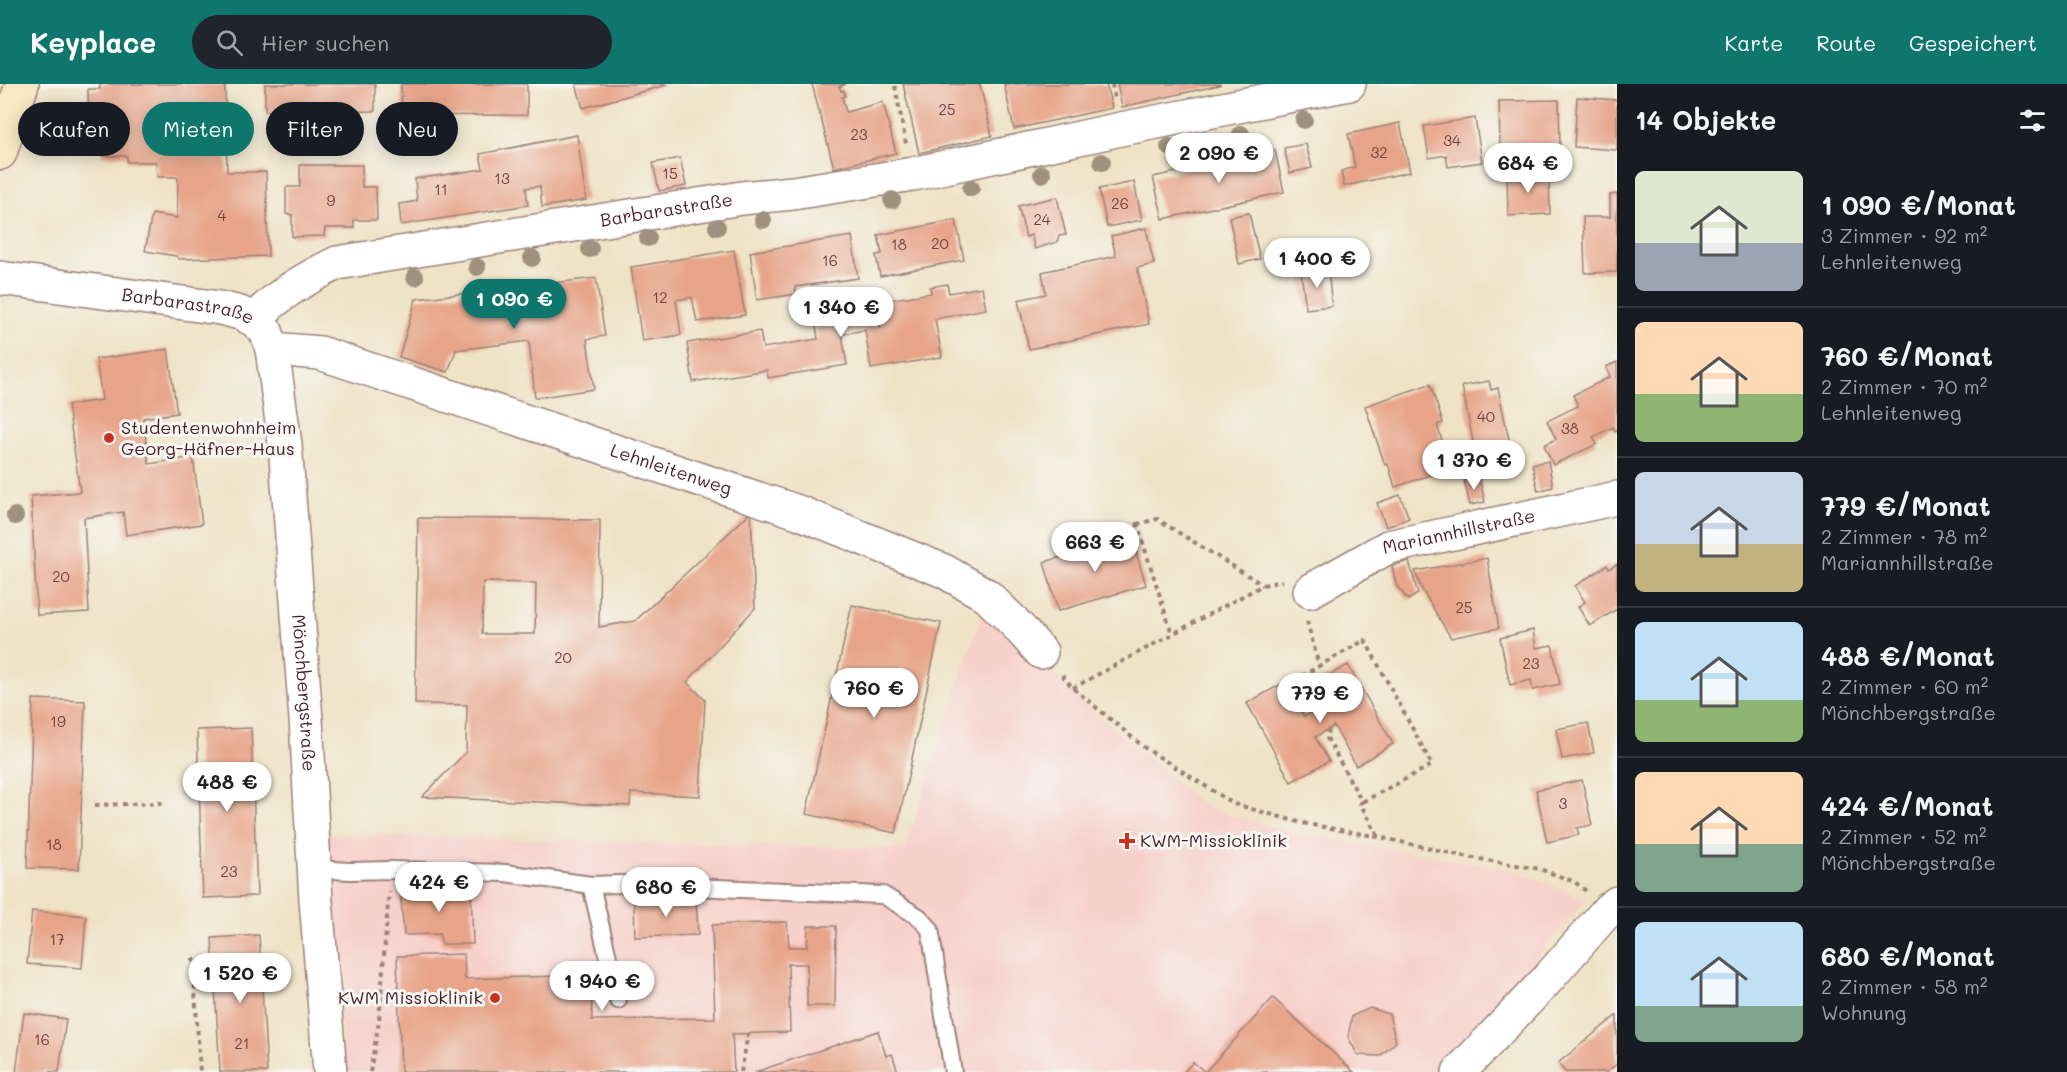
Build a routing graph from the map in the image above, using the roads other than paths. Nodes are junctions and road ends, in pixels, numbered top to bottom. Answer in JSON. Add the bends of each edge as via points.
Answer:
{"nodes":[{"id":1,"x":22,"y":84,"type":"edge"},
{"id":2,"x":1348,"y":84,"type":"edge"},
{"id":3,"x":0,"y":153,"type":"edge"},
{"id":4,"x":0,"y":278,"type":"edge"},
{"id":5,"x":254,"y":320,"type":"junction"},
{"id":6,"x":272,"y":349,"type":"junction"},
{"id":7,"x":1617,"y":498,"type":"edge"},
{"id":8,"x":1310,"y":591,"type":"road end"},
{"id":9,"x":1041,"y":652,"type":"dead end"},
{"id":10,"x":314,"y":869,"type":"junction"},
{"id":11,"x":591,"y":885,"type":"junction"},
{"id":12,"x":1617,"y":903,"type":"edge"},
{"id":13,"x":618,"y":1000,"type":"dead end"},
{"id":14,"x":330,"y":1072,"type":"edge"},
{"id":15,"x":953,"y":1072,"type":"edge"},
{"id":16,"x":1459,"y":1072,"type":"edge"}],
"edges":[{"from":1,"to":3,"type":"street"},
{"from":2,"to":5,"type":"street","name":"Barbarastraße","via":[[913,174],[337,263],[299,282],[269,303]]},
{"from":4,"to":5,"type":"street","name":"Barbarastraße","via":[[220,308]]},
{"from":5,"to":6,"type":"street","name":"Mönchbergstraße","via":[[266,332]]},
{"from":6,"to":9,"type":"street","name":"Lehnleitenweg","via":[[320,353],[798,512],[944,571],[986,595]]},
{"from":6,"to":10,"type":"street","name":"Mönchbergstraße","via":[[285,444]]},
{"from":7,"to":8,"type":"street","name":"Mariannhillstraße","via":[[1388,547]]},
{"from":10,"to":11,"type":"lane","via":[[505,873]]},
{"from":10,"to":14,"type":"street","name":"Mönchbergstraße"},
{"from":11,"to":13,"type":"lane"},
{"from":11,"to":15,"type":"lane","via":[[883,895],[919,917],[930,929]]},
{"from":12,"to":16,"type":"street"}]}
